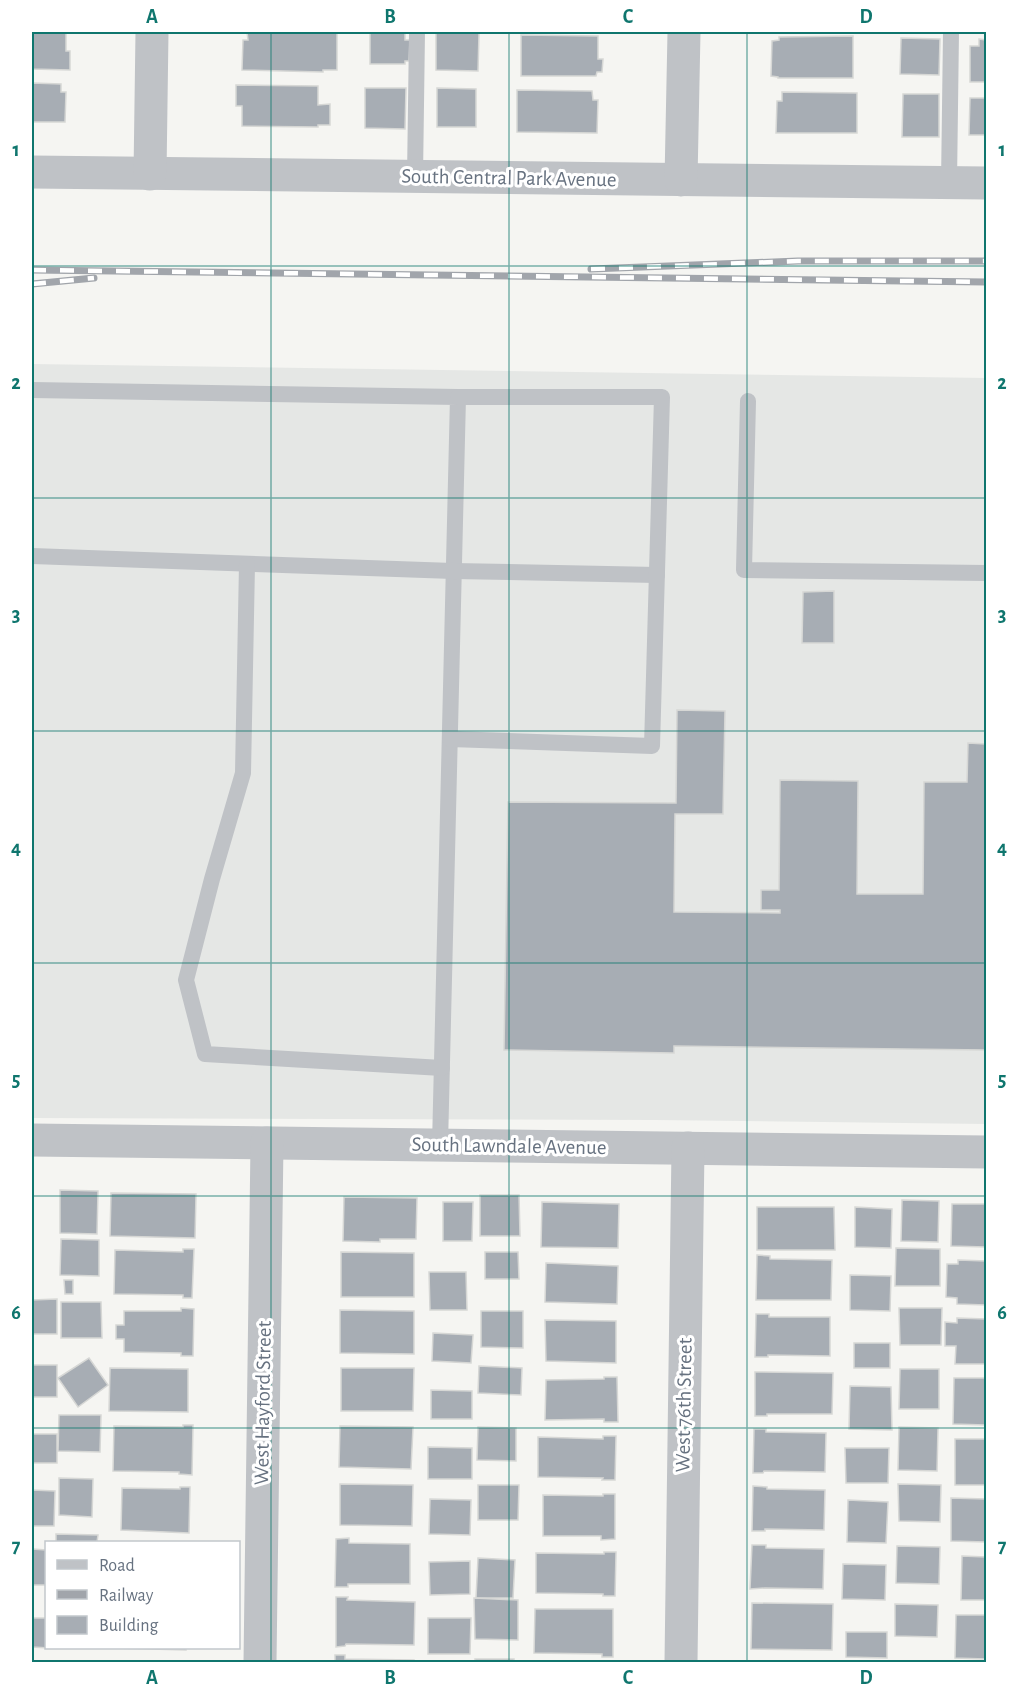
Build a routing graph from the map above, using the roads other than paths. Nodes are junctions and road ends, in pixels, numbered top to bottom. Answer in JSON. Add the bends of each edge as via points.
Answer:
{"nodes":[{"id":1,"x":152,"y":32,"type":"edge"},
{"id":2,"x":417,"y":32,"type":"edge"},
{"id":3,"x":684,"y":32,"type":"edge"},
{"id":4,"x":951,"y":32,"type":"edge"},
{"id":5,"x":32,"y":172,"type":"edge"},
{"id":6,"x":150,"y":174,"type":"junction"},
{"id":7,"x":415,"y":177,"type":"junction"},
{"id":8,"x":681,"y":180,"type":"junction"},
{"id":9,"x":949,"y":183,"type":"junction"},
{"id":10,"x":987,"y":183,"type":"edge"},
{"id":11,"x":32,"y":390,"type":"edge"},
{"id":12,"x":458,"y":397,"type":"junction"},
{"id":13,"x":748,"y":401,"type":"dead end"},
{"id":14,"x":32,"y":556,"type":"edge"},
{"id":15,"x":248,"y":564,"type":"junction"},
{"id":16,"x":453,"y":571,"type":"junction"},
{"id":17,"x":987,"y":573,"type":"edge"},
{"id":18,"x":657,"y":575,"type":"junction"},
{"id":19,"x":450,"y":739,"type":"junction"},
{"id":20,"x":442,"y":1068,"type":"junction"},
{"id":21,"x":32,"y":1140,"type":"edge"},
{"id":22,"x":267,"y":1143,"type":"junction"},
{"id":23,"x":440,"y":1145,"type":"junction"},
{"id":24,"x":688,"y":1148,"type":"junction"},
{"id":25,"x":987,"y":1152,"type":"edge"},
{"id":26,"x":260,"y":1662,"type":"edge"},
{"id":27,"x":681,"y":1662,"type":"edge"}],
"edges":[{"from":1,"to":6,"type":"street"},
{"from":2,"to":7,"type":"lane"},
{"from":3,"to":8,"type":"street"},
{"from":4,"to":9,"type":"lane"},
{"from":5,"to":6,"type":"street","name":"South Central Park Avenue"},
{"from":6,"to":7,"type":"street","name":"South Central Park Avenue"},
{"from":7,"to":8,"type":"street","name":"South Central Park Avenue"},
{"from":8,"to":9,"type":"street","name":"South Central Park Avenue"},
{"from":9,"to":10,"type":"street","name":"South Central Park Avenue"},
{"from":11,"to":12,"type":"lane"},
{"from":12,"to":16,"type":"lane"},
{"from":12,"to":18,"type":"lane","via":[[662,397]]},
{"from":13,"to":17,"type":"lane","via":[[744,570]]},
{"from":14,"to":15,"type":"lane"},
{"from":15,"to":16,"type":"lane"},
{"from":15,"to":20,"type":"lane","via":[[243,773],[186,980],[205,1054]]},
{"from":16,"to":18,"type":"lane"},
{"from":16,"to":19,"type":"lane"},
{"from":18,"to":19,"type":"lane","via":[[652,746]]},
{"from":19,"to":20,"type":"lane"},
{"from":20,"to":23,"type":"lane"},
{"from":21,"to":22,"type":"street","name":"South Lawndale Avenue"},
{"from":22,"to":23,"type":"street","name":"South Lawndale Avenue"},
{"from":22,"to":26,"type":"street","name":"West Hayford Street"},
{"from":23,"to":24,"type":"street","name":"South Lawndale Avenue"},
{"from":24,"to":25,"type":"street","name":"South Lawndale Avenue"},
{"from":24,"to":27,"type":"street","name":"West 76th Street"}]}
